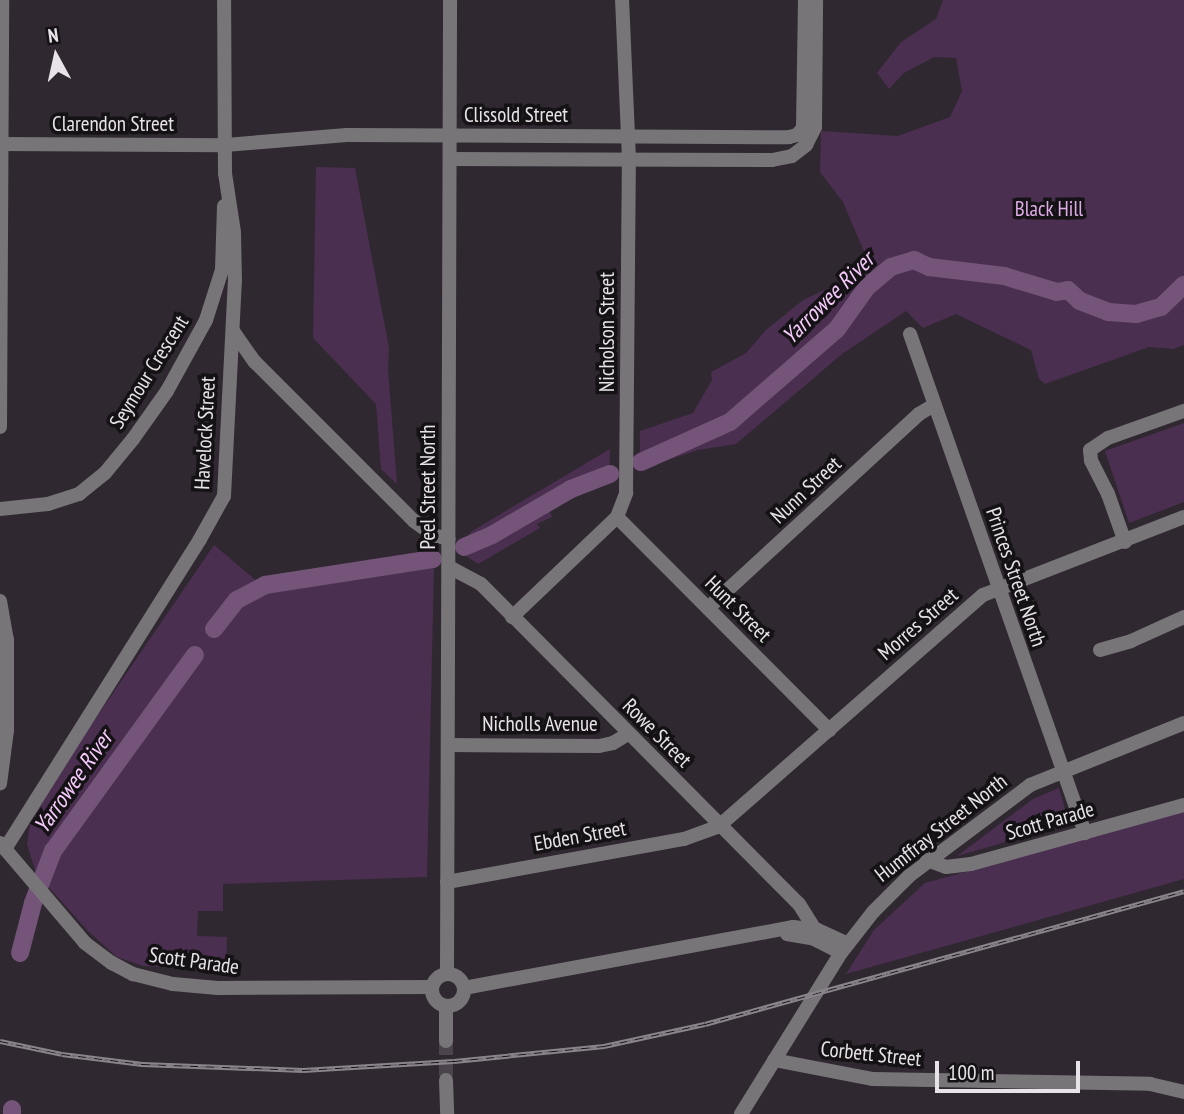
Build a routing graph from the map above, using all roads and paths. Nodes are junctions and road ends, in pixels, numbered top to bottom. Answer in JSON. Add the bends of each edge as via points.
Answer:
{"nodes":[{"id":1,"x":2,"y":0,"type":"edge"},
{"id":2,"x":224,"y":0,"type":"edge"},
{"id":3,"x":450,"y":0,"type":"edge"},
{"id":4,"x":622,"y":0,"type":"edge"},
{"id":5,"x":804,"y":0,"type":"edge"},
{"id":6,"x":816,"y":0,"type":"edge"},
{"id":7,"x":810,"y":111,"type":"junction"},
{"id":8,"x":809,"y":129,"type":"junction"},
{"id":9,"x":449,"y":135,"type":"junction"},
{"id":10,"x":593,"y":136,"type":"junction"},
{"id":11,"x":629,"y":136,"type":"junction"},
{"id":12,"x":666,"y":137,"type":"junction"},
{"id":13,"x":784,"y":137,"type":"junction"},
{"id":14,"x":1,"y":144,"type":"edge"},
{"id":15,"x":225,"y":145,"type":"junction"},
{"id":16,"x":787,"y":158,"type":"junction"},
{"id":17,"x":450,"y":159,"type":"junction"},
{"id":18,"x":594,"y":159,"type":"junction"},
{"id":19,"x":629,"y":159,"type":"junction"},
{"id":20,"x":667,"y":159,"type":"junction"},
{"id":21,"x":225,"y":173,"type":"junction"},
{"id":22,"x":233,"y":331,"type":"junction"},
{"id":23,"x":909,"y":334,"type":"dead end"},
{"id":24,"x":231,"y":353,"type":"junction"},
{"id":25,"x":255,"y":362,"type":"junction"},
{"id":26,"x":934,"y":405,"type":"junction"},
{"id":27,"x":1184,"y":411,"type":"edge"},
{"id":28,"x":0,"y":427,"type":"edge"},
{"id":29,"x":0,"y":509,"type":"edge"},
{"id":30,"x":617,"y":517,"type":"junction"},
{"id":31,"x":1184,"y":517,"type":"edge"},
{"id":32,"x":1125,"y":541,"type":"junction"},
{"id":33,"x":449,"y":559,"type":"junction"},
{"id":34,"x":998,"y":589,"type":"junction"},
{"id":35,"x":0,"y":601,"type":"edge"},
{"id":36,"x":708,"y":608,"type":"junction"},
{"id":37,"x":512,"y":617,"type":"junction"},
{"id":38,"x":1184,"y":617,"type":"edge"},
{"id":39,"x":1100,"y":650,"type":"dead end"},
{"id":40,"x":1184,"y":723,"type":"edge"},
{"id":41,"x":829,"y":730,"type":"junction"},
{"id":42,"x":628,"y":734,"type":"junction"},
{"id":43,"x":448,"y":745,"type":"junction"},
{"id":44,"x":1063,"y":771,"type":"junction"},
{"id":45,"x":0,"y":784,"type":"edge"},
{"id":46,"x":1184,"y":805,"type":"edge"},
{"id":47,"x":719,"y":825,"type":"junction"},
{"id":48,"x":1085,"y":833,"type":"junction"},
{"id":49,"x":2,"y":846,"type":"edge"},
{"id":50,"x":927,"y":860,"type":"junction"},
{"id":51,"x":447,"y":882,"type":"junction"},
{"id":52,"x":790,"y":897,"type":"junction"},
{"id":53,"x":785,"y":928,"type":"junction"},
{"id":54,"x":814,"y":928,"type":"junction"},
{"id":55,"x":761,"y":935,"type":"junction"},
{"id":56,"x":844,"y":948,"type":"junction"},
{"id":57,"x":447,"y":973,"type":"junction"},
{"id":58,"x":431,"y":987,"type":"junction"},
{"id":59,"x":464,"y":988,"type":"junction"},
{"id":60,"x":446,"y":1006,"type":"junction"},
{"id":61,"x":446,"y":1041,"type":"tunnel mouth"},
{"id":62,"x":774,"y":1060,"type":"junction"},
{"id":63,"x":446,"y":1080,"type":"tunnel mouth"},
{"id":64,"x":1132,"y":1083,"type":"junction"},
{"id":65,"x":1184,"y":1085,"type":"edge"},
{"id":66,"x":1184,"y":1092,"type":"edge"},
{"id":67,"x":447,"y":1114,"type":"edge"},
{"id":68,"x":741,"y":1114,"type":"edge"}],
"edges":[{"from":1,"to":14,"type":"street"},
{"from":2,"to":15,"type":"street","name":"Havelock Street"},
{"from":3,"to":9,"type":"street","name":"Peel Street North"},
{"from":4,"to":11,"type":"street","name":"Nicholson Street"},
{"from":5,"to":7,"type":"street"},
{"from":6,"to":7,"type":"street"},
{"from":7,"to":8,"type":"street"},
{"from":8,"to":13,"type":"street","name":"Clissold Street"},
{"from":8,"to":16,"type":"street","via":[[802,149]]},
{"from":9,"to":10,"type":"street","name":"Clissold Street"},
{"from":9,"to":15,"type":"street","name":"Clissold Street","via":[[339,135]]},
{"from":9,"to":17,"type":"street","name":"Peel Street North"},
{"from":10,"to":11,"type":"street","name":"Clissold Street"},
{"from":10,"to":18,"type":"street"},
{"from":11,"to":12,"type":"street","name":"Clissold Street"},
{"from":11,"to":19,"type":"street","name":"Nicholson Street"},
{"from":12,"to":13,"type":"street","name":"Clissold Street"},
{"from":12,"to":20,"type":"street"},
{"from":13,"to":16,"type":"street"},
{"from":14,"to":15,"type":"street","name":"Clarendon Street"},
{"from":14,"to":28,"type":"street"},
{"from":15,"to":21,"type":"street","name":"Havelock Street"},
{"from":16,"to":20,"type":"street","name":"Clissold Street"},
{"from":17,"to":18,"type":"street","name":"Clissold Street"},
{"from":17,"to":33,"type":"street","name":"Peel Street North"},
{"from":18,"to":19,"type":"street","name":"Clissold Street"},
{"from":19,"to":20,"type":"street","name":"Clissold Street"},
{"from":19,"to":30,"type":"street","name":"Nicholson Street","via":[[627,475],[625,499]]},
{"from":21,"to":22,"type":"street","name":"Havelock Street","via":[[234,235]]},
{"from":21,"to":29,"type":"street","name":"Seymour Crescent","via":[[221,273],[206,320],[167,391],[92,486],[58,502]]},
{"from":22,"to":24,"type":"street","name":"Havelock Street"},
{"from":22,"to":25,"type":"street","name":"Rowe Street"},
{"from":23,"to":26,"type":"street","name":"Princes Street North"},
{"from":24,"to":25,"type":"street","name":"Rowe Street"},
{"from":24,"to":49,"type":"street","name":"Havelock Street","via":[[227,480],[222,503]]},
{"from":25,"to":33,"type":"street","name":"Rowe Street","via":[[433,535]]},
{"from":26,"to":34,"type":"street","name":"Princes Street North"},
{"from":26,"to":36,"type":"street","name":"Nunn Street"},
{"from":27,"to":32,"type":"street","via":[[1108,438],[1090,450]]},
{"from":30,"to":36,"type":"street","name":"Hunt Street"},
{"from":30,"to":37,"type":"street"},
{"from":31,"to":32,"type":"street","name":"Morres Street"},
{"from":32,"to":34,"type":"street","name":"Morres Street"},
{"from":33,"to":37,"type":"street","name":"Rowe Street"},
{"from":33,"to":43,"type":"street","name":"Peel Street North"},
{"from":34,"to":41,"type":"street","name":"Morres Street","via":[[981,597]]},
{"from":34,"to":44,"type":"street","name":"Princes Street North"},
{"from":35,"to":45,"type":"street","via":[[7,646],[7,741]]},
{"from":36,"to":41,"type":"street","name":"Hunt Street"},
{"from":37,"to":42,"type":"street","name":"Rowe Street"},
{"from":38,"to":39,"type":"street","via":[[1131,642]]},
{"from":40,"to":44,"type":"street","name":"Humffray Street North"},
{"from":41,"to":47,"type":"street","name":"Morres Street"},
{"from":42,"to":43,"type":"street","name":"Nicholls Avenue","via":[[599,746]]},
{"from":42,"to":47,"type":"street","name":"Rowe Street"},
{"from":43,"to":51,"type":"street","name":"Peel Street North"},
{"from":44,"to":48,"type":"street","name":"Princes Street North"},
{"from":44,"to":50,"type":"street","name":"Humffray Street North","via":[[1013,796]]},
{"from":46,"to":48,"type":"street","name":"Scott Parade"},
{"from":47,"to":51,"type":"street","name":"Ebden Street","via":[[684,839]]},
{"from":47,"to":52,"type":"street","name":"Rowe Street"},
{"from":48,"to":50,"type":"street","name":"Scott Parade","via":[[964,865],[946,867]]},
{"from":49,"to":58,"type":"street","name":"Scott Parade","via":[[91,949],[123,969],[154,980],[240,989]]},
{"from":50,"to":56,"type":"street","name":"Humffray Street North","via":[[885,898]]},
{"from":51,"to":57,"type":"street","name":"Peel Street North"},
{"from":52,"to":53,"type":"street","via":[[794,917]]},
{"from":52,"to":54,"type":"street","name":"Rowe Street"},
{"from":53,"to":54,"type":"street"},
{"from":53,"to":55,"type":"street"},
{"from":54,"to":56,"type":"street"},
{"from":55,"to":56,"type":"street","via":[[806,937]]},
{"from":55,"to":59,"type":"street"},
{"from":56,"to":62,"type":"street","name":"Humffray Street North"},
{"from":57,"to":58,"type":"street","via":[[437,977]]},
{"from":57,"to":59,"type":"street","via":[[458,977]]},
{"from":58,"to":60,"type":"street","via":[[434,999]]},
{"from":59,"to":60,"type":"street","via":[[461,1000]]},
{"from":60,"to":61,"type":"street"},
{"from":62,"to":64,"type":"street","name":"Corbett Street","via":[[897,1081]]},
{"from":62,"to":68,"type":"street","name":"Humffray Street North"},
{"from":63,"to":67,"type":"street"},
{"from":64,"to":65,"type":"street","name":"Corbett Street"},
{"from":64,"to":66,"type":"street","name":"Corbett Street","via":[[1170,1086]]}]}
